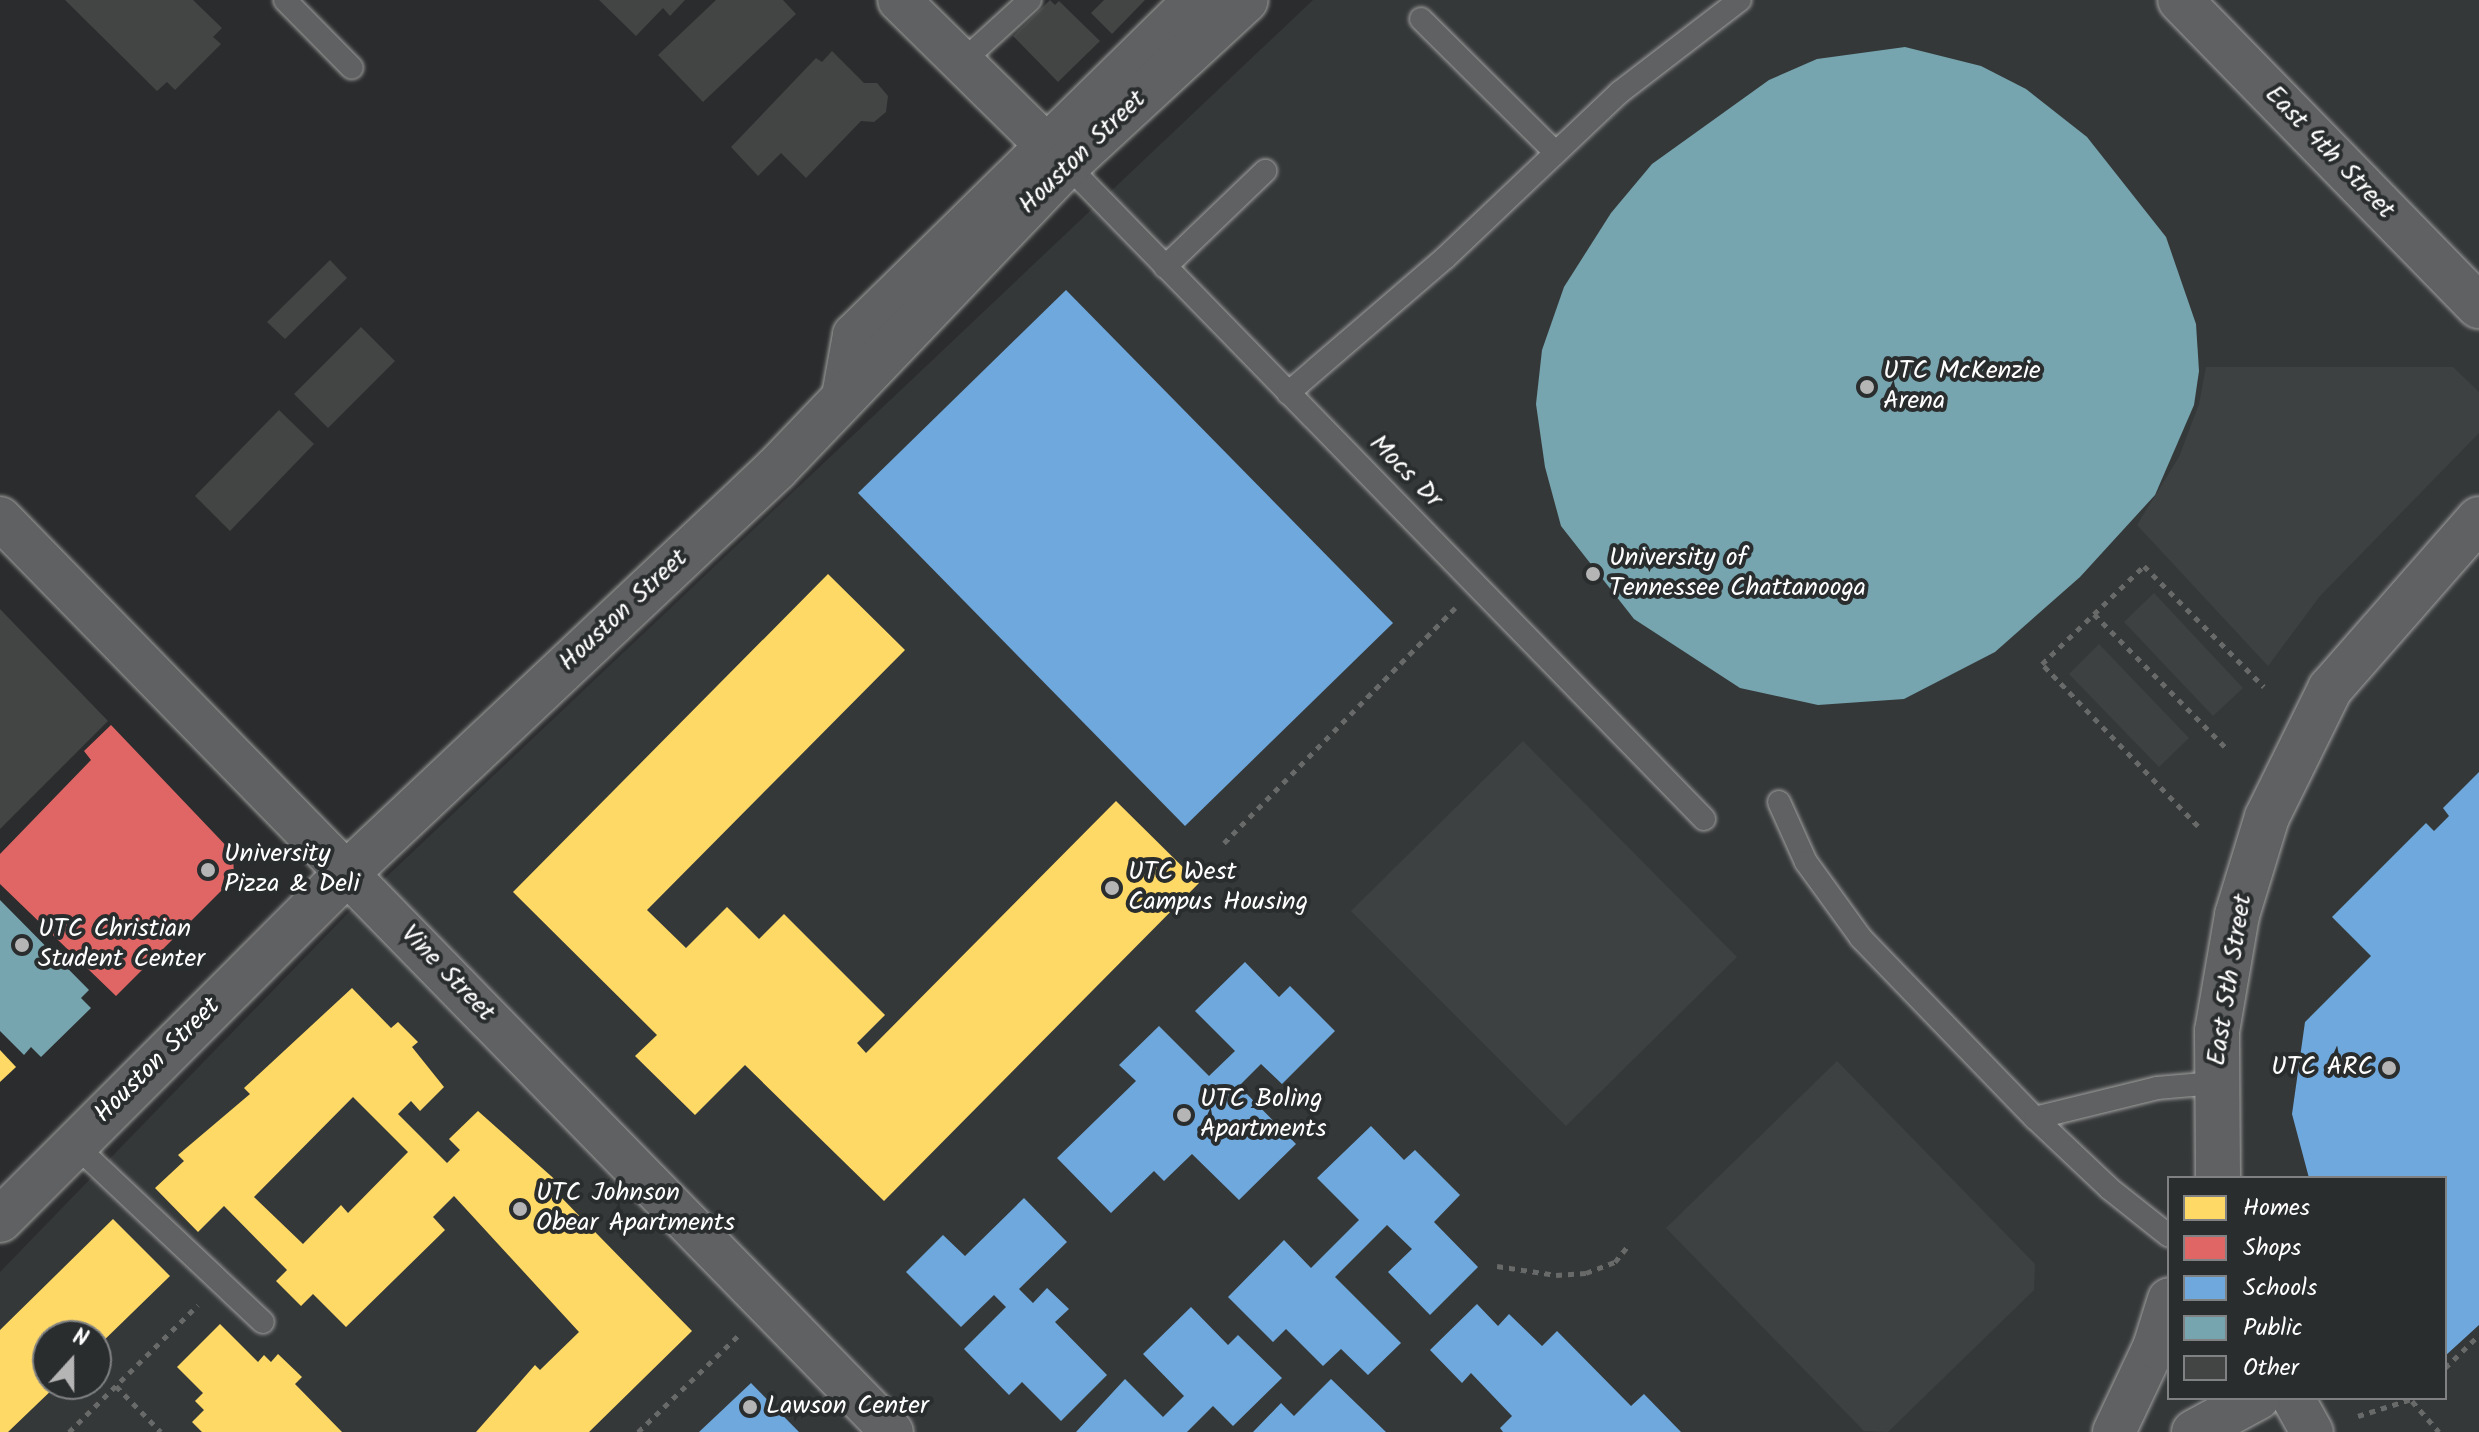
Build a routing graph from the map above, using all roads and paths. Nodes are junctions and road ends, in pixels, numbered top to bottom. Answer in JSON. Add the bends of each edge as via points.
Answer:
{"nodes":[{"id":1,"x":285,"y":0,"type":"edge"},
{"id":2,"x":899,"y":0,"type":"edge"},
{"id":3,"x":1030,"y":0,"type":"edge"},
{"id":4,"x":1195,"y":0,"type":"edge"},
{"id":5,"x":1246,"y":0,"type":"edge"},
{"id":6,"x":1740,"y":0,"type":"edge"},
{"id":7,"x":2180,"y":0,"type":"edge"},
{"id":8,"x":1421,"y":19,"type":"dead end"},
{"id":9,"x":962,"y":62,"type":"junction"},
{"id":10,"x":352,"y":68,"type":"dead end"},
{"id":11,"x":1554,"y":151,"type":"junction"},
{"id":12,"x":1057,"y":155,"type":"junction"},
{"id":13,"x":1265,"y":171,"type":"dead end"},
{"id":14,"x":1165,"y":267,"type":"junction"},
{"id":15,"x":2479,"y":306,"type":"edge"},
{"id":16,"x":1288,"y":393,"type":"junction"},
{"id":17,"x":0,"y":518,"type":"edge"},
{"id":18,"x":2479,"y":519,"type":"edge"},
{"id":19,"x":1478,"y":585,"type":"junction"},
{"id":20,"x":2094,"y":614,"type":"junction"},
{"id":21,"x":2264,"y":687,"type":"dead end"},
{"id":22,"x":2228,"y":750,"type":"dead end"},
{"id":23,"x":1779,"y":802,"type":"dead end"},
{"id":24,"x":1704,"y":819,"type":"dead end"},
{"id":25,"x":2198,"y":826,"type":"dead end"},
{"id":26,"x":1224,"y":843,"type":"dead end"},
{"id":27,"x":348,"y":872,"type":"junction"},
{"id":28,"x":2215,"y":1083,"type":"junction"},
{"id":29,"x":2035,"y":1118,"type":"junction"},
{"id":30,"x":75,"y":1145,"type":"junction"},
{"id":31,"x":2218,"y":1176,"type":"edge"},
{"id":32,"x":0,"y":1220,"type":"edge"},
{"id":33,"x":2167,"y":1234,"type":"edge"},
{"id":34,"x":1628,"y":1246,"type":"dead end"},
{"id":35,"x":1497,"y":1266,"type":"dead end"},
{"id":36,"x":222,"y":1282,"type":"junction"},
{"id":37,"x":2167,"y":1305,"type":"edge"},
{"id":38,"x":769,"y":1306,"type":"junction"},
{"id":39,"x":263,"y":1322,"type":"dead end"},
{"id":40,"x":2479,"y":1335,"type":"edge"},
{"id":41,"x":2447,"y":1366,"type":"edge"},
{"id":42,"x":116,"y":1386,"type":"junction"},
{"id":43,"x":2253,"y":1400,"type":"edge"},
{"id":44,"x":2294,"y":1400,"type":"edge"},
{"id":45,"x":2410,"y":1400,"type":"edge"},
{"id":46,"x":2414,"y":1400,"type":"edge"},
{"id":47,"x":2358,"y":1416,"type":"dead end"},
{"id":48,"x":69,"y":1432,"type":"edge"},
{"id":49,"x":161,"y":1432,"type":"edge"},
{"id":50,"x":638,"y":1432,"type":"edge"},
{"id":51,"x":892,"y":1432,"type":"edge"},
{"id":52,"x":2114,"y":1432,"type":"edge"},
{"id":53,"x":2194,"y":1432,"type":"edge"},
{"id":54,"x":2312,"y":1432,"type":"edge"},
{"id":55,"x":2439,"y":1432,"type":"edge"}],
"edges":[{"from":1,"to":10,"type":"lane"},
{"from":2,"to":9,"type":"street"},
{"from":3,"to":9,"type":"lane"},
{"from":4,"to":12,"type":"street"},
{"from":5,"to":12,"type":"street","name":"Houston Street"},
{"from":6,"to":11,"type":"lane","via":[[1620,92]]},
{"from":7,"to":15,"type":"street","name":"East 4th Street"},
{"from":8,"to":11,"type":"lane"},
{"from":9,"to":12,"type":"street"},
{"from":11,"to":16,"type":"lane","via":[[1445,258]]},
{"from":12,"to":14,"type":"lane","name":"Mocs Dr"},
{"from":12,"to":27,"type":"street","name":"Houston Street","via":[[764,479]]},
{"from":13,"to":14,"type":"lane"},
{"from":14,"to":16,"type":"lane","name":"Mocs Dr"},
{"from":16,"to":19,"type":"lane","name":"Mocs Dr"},
{"from":17,"to":27,"type":"street","name":"Vine Street"},
{"from":18,"to":28,"type":"street","name":"East 5th Street","via":[[2330,689],[2267,817],[2237,915],[2217,1031]]},
{"from":19,"to":24,"type":"lane","name":"Mocs Dr"},
{"from":19,"to":26,"type":"path"},
{"from":20,"to":21,"type":"path","via":[[2144,566]]},
{"from":20,"to":22,"type":"path"},
{"from":20,"to":25,"type":"path","via":[[2042,664]]},
{"from":23,"to":29,"type":"lane","via":[[1806,862],[1861,938]]},
{"from":27,"to":30,"type":"street","name":"Houston Street"},
{"from":27,"to":38,"type":"street","name":"Vine Street"},
{"from":28,"to":29,"type":"lane","via":[[2157,1088]]},
{"from":28,"to":31,"type":"street","name":"East 5th Street"},
{"from":29,"to":33,"type":"lane"},
{"from":30,"to":32,"type":"street","name":"Houston Street"},
{"from":30,"to":36,"type":"lane"},
{"from":34,"to":35,"type":"path","via":[[1615,1262],[1586,1273],[1556,1275]]},
{"from":36,"to":39,"type":"lane"},
{"from":36,"to":42,"type":"path"},
{"from":37,"to":52,"type":"street","via":[[2154,1347]]},
{"from":38,"to":50,"type":"path"},
{"from":38,"to":51,"type":"street","name":"Vine Street"},
{"from":40,"to":41,"type":"path"},
{"from":42,"to":48,"type":"path"},
{"from":42,"to":49,"type":"path"},
{"from":43,"to":53,"type":"street"},
{"from":44,"to":54,"type":"street"},
{"from":45,"to":47,"type":"path"},
{"from":46,"to":55,"type":"path"}]}
